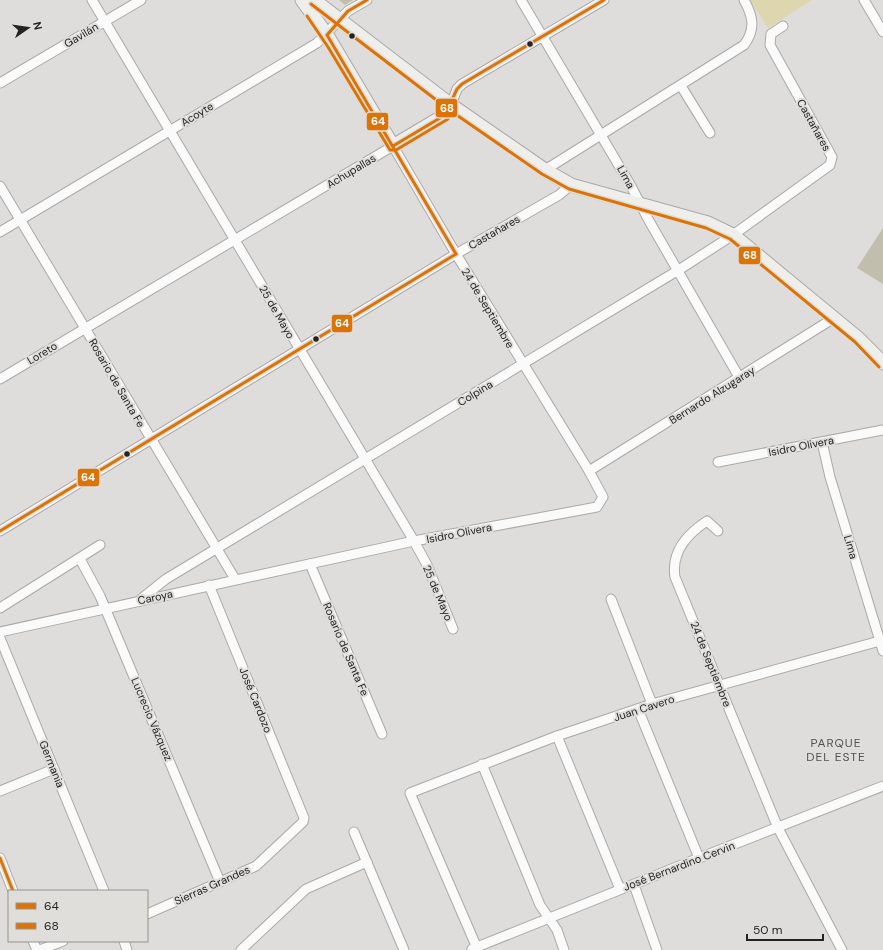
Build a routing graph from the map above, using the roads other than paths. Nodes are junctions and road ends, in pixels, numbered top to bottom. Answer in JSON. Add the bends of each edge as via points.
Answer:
{"nodes":[{"id":1,"x":92,"y":0,"type":"edge"},
{"id":2,"x":141,"y":0,"type":"edge"},
{"id":3,"x":302,"y":0,"type":"edge"},
{"id":4,"x":314,"y":0,"type":"edge"},
{"id":5,"x":367,"y":0,"type":"edge"},
{"id":6,"x":521,"y":0,"type":"edge"},
{"id":7,"x":604,"y":0,"type":"edge"},
{"id":8,"x":744,"y":0,"type":"edge"},
{"id":9,"x":864,"y":0,"type":"edge"},
{"id":10,"x":338,"y":20,"type":"junction"},
{"id":11,"x":104,"y":21,"type":"junction"},
{"id":12,"x":783,"y":26,"type":"dead end"},
{"id":13,"x":883,"y":32,"type":"edge"},
{"id":14,"x":327,"y":35,"type":"junction"},
{"id":15,"x":542,"y":37,"type":"junction"},
{"id":16,"x":0,"y":83,"type":"edge"},
{"id":17,"x":681,"y":86,"type":"junction"},
{"id":18,"x":451,"y":104,"type":"junction"},
{"id":19,"x":169,"y":130,"type":"junction"},
{"id":20,"x":710,"y":133,"type":"dead end"},
{"id":21,"x":601,"y":135,"type":"junction"},
{"id":22,"x":393,"y":146,"type":"junction"},
{"id":23,"x":545,"y":170,"type":"junction"},
{"id":24,"x":570,"y":185,"type":"junction"},
{"id":25,"x":0,"y":186,"type":"edge"},
{"id":26,"x":639,"y":204,"type":"junction"},
{"id":27,"x":20,"y":220,"type":"junction"},
{"id":28,"x":0,"y":232,"type":"edge"},
{"id":29,"x":733,"y":235,"type":"junction"},
{"id":30,"x":235,"y":240,"type":"junction"},
{"id":31,"x":456,"y":254,"type":"junction"},
{"id":32,"x":677,"y":271,"type":"junction"},
{"id":33,"x":834,"y":318,"type":"junction"},
{"id":34,"x":85,"y":328,"type":"junction"},
{"id":35,"x":299,"y":348,"type":"junction"},
{"id":36,"x":883,"y":363,"type":"edge"},
{"id":37,"x":522,"y":364,"type":"junction"},
{"id":38,"x":739,"y":377,"type":"junction"},
{"id":39,"x":0,"y":378,"type":"edge"},
{"id":40,"x":883,"y":430,"type":"edge"},
{"id":41,"x":150,"y":438,"type":"junction"},
{"id":42,"x":822,"y":442,"type":"junction"},
{"id":43,"x":364,"y":459,"type":"junction"},
{"id":44,"x":718,"y":462,"type":"dead end"},
{"id":45,"x":589,"y":471,"type":"junction"},
{"id":46,"x":603,"y":497,"type":"joint"},
{"id":47,"x":0,"y":531,"type":"edge"},
{"id":48,"x":718,"y":531,"type":"dead end"},
{"id":49,"x":414,"y":541,"type":"junction"},
{"id":50,"x":100,"y":545,"type":"dead end"},
{"id":51,"x":215,"y":548,"type":"junction"},
{"id":52,"x":80,"y":559,"type":"junction"},
{"id":53,"x":310,"y":564,"type":"junction"},
{"id":54,"x":235,"y":580,"type":"junction"},
{"id":55,"x":209,"y":585,"type":"junction"},
{"id":56,"x":611,"y":599,"type":"dead end"},
{"id":57,"x":140,"y":600,"type":"junction"},
{"id":58,"x":0,"y":608,"type":"edge"},
{"id":59,"x":105,"y":608,"type":"junction"},
{"id":60,"x":454,"y":629,"type":"dead end"},
{"id":61,"x":0,"y":632,"type":"edge"},
{"id":62,"x":0,"y":638,"type":"edge"},
{"id":63,"x":881,"y":640,"type":"edge"},
{"id":64,"x":883,"y":651,"type":"edge"},
{"id":65,"x":720,"y":685,"type":"junction"},
{"id":66,"x":652,"y":704,"type":"junction"},
{"id":67,"x":638,"y":709,"type":"junction"},
{"id":68,"x":382,"y":734,"type":"dead end"},
{"id":69,"x":557,"y":736,"type":"junction"},
{"id":70,"x":482,"y":764,"type":"junction"},
{"id":71,"x":54,"y":769,"type":"junction"},
{"id":72,"x":883,"y":786,"type":"edge"},
{"id":73,"x":0,"y":791,"type":"edge"},
{"id":74,"x":304,"y":815,"type":"joint"},
{"id":75,"x":778,"y":828,"type":"junction"},
{"id":76,"x":354,"y":832,"type":"dead end"},
{"id":77,"x":0,"y":858,"type":"edge"},
{"id":78,"x":699,"y":858,"type":"junction"},
{"id":79,"x":367,"y":862,"type":"junction"},
{"id":80,"x":220,"y":882,"type":"junction"},
{"id":81,"x":634,"y":884,"type":"junction"},
{"id":82,"x":620,"y":889,"type":"junction"},
{"id":83,"x":13,"y":890,"type":"edge"},
{"id":84,"x":104,"y":890,"type":"edge"},
{"id":85,"x":148,"y":914,"type":"edge"},
{"id":86,"x":549,"y":918,"type":"junction"},
{"id":87,"x":60,"y":942,"type":"edge"},
{"id":88,"x":489,"y":947,"type":"edge"},
{"id":89,"x":474,"y":949,"type":"edge"},
{"id":90,"x":40,"y":950,"type":"edge"},
{"id":91,"x":241,"y":950,"type":"edge"},
{"id":92,"x":404,"y":950,"type":"edge"},
{"id":93,"x":564,"y":950,"type":"edge"},
{"id":94,"x":657,"y":950,"type":"edge"},
{"id":95,"x":842,"y":950,"type":"edge"}],
"edges":[{"from":1,"to":11,"type":"street","name":"25 de Mayo"},
{"from":2,"to":11,"type":"street","name":"Gavilán"},
{"from":3,"to":14,"type":"main road","name":"24 de Septiembre"},
{"from":4,"to":10,"type":"main road"},
{"from":5,"to":10,"type":"street","name":"Acoyte"},
{"from":6,"to":15,"type":"street","name":"Lima"},
{"from":7,"to":15,"type":"street","name":"Achupallas"},
{"from":8,"to":17,"type":"street","via":[[753,20],[751,33],[744,45]]},
{"from":9,"to":13,"type":"street"},
{"from":10,"to":14,"type":"street","name":"Acoyte"},
{"from":10,"to":18,"type":"main road"},
{"from":11,"to":16,"type":"street","name":"Gavilán"},
{"from":11,"to":19,"type":"street","name":"25 de Mayo"},
{"from":12,"to":29,"type":"street","name":"Castañares","via":[[771,34],[770,45],[832,161],[830,165]]},
{"from":14,"to":19,"type":"street","name":"Acoyte"},
{"from":14,"to":22,"type":"main road","name":"24 de Septiembre"},
{"from":15,"to":18,"type":"street","name":"Achupallas","via":[[462,84]]},
{"from":15,"to":21,"type":"street","name":"Lima"},
{"from":17,"to":20,"type":"street"},
{"from":17,"to":21,"type":"street"},
{"from":18,"to":22,"type":"main road","name":"Achupallas","via":[[445,115]]},
{"from":18,"to":23,"type":"main road"},
{"from":19,"to":27,"type":"street","name":"Acoyte"},
{"from":19,"to":30,"type":"street","name":"25 de Mayo"},
{"from":21,"to":23,"type":"street"},
{"from":21,"to":26,"type":"street","name":"Lima"},
{"from":22,"to":30,"type":"street","name":"Achupallas"},
{"from":22,"to":31,"type":"street","name":"24 de Septiembre"},
{"from":23,"to":24,"type":"main road"},
{"from":24,"to":26,"type":"main road"},
{"from":24,"to":31,"type":"street","name":"Castañares","via":[[559,195]]},
{"from":25,"to":27,"type":"street","name":"Rosario de Santa Fe"},
{"from":26,"to":29,"type":"main road","via":[[708,223]]},
{"from":26,"to":32,"type":"street","name":"Lima"},
{"from":27,"to":28,"type":"street","name":"Acoyte"},
{"from":27,"to":34,"type":"street","name":"Rosario de Santa Fe"},
{"from":29,"to":32,"type":"street","name":"Colpina"},
{"from":29,"to":33,"type":"main road"},
{"from":30,"to":34,"type":"street","name":"Achupallas"},
{"from":30,"to":35,"type":"street","name":"25 de Mayo"},
{"from":31,"to":35,"type":"street","name":"Castañares"},
{"from":31,"to":37,"type":"street","name":"24 de Septiembre"},
{"from":32,"to":37,"type":"street","name":"Colpina"},
{"from":32,"to":38,"type":"street","name":"Lima"},
{"from":33,"to":36,"type":"main road"},
{"from":33,"to":38,"type":"street","name":"Bernardo Alzugaray"},
{"from":34,"to":39,"type":"street","name":"Loreto"},
{"from":34,"to":41,"type":"street","name":"Rosario de Santa Fe"},
{"from":35,"to":41,"type":"street","name":"Castañares"},
{"from":35,"to":43,"type":"street","name":"25 de Mayo"},
{"from":37,"to":43,"type":"street","name":"Colpina"},
{"from":37,"to":45,"type":"street","name":"24 de Septiembre"},
{"from":38,"to":45,"type":"street","name":"Bernardo Alzugaray"},
{"from":40,"to":42,"type":"street","name":"Isidro Olivera"},
{"from":41,"to":47,"type":"street","name":"Castañares"},
{"from":41,"to":51,"type":"street","name":"Rosario de Santa Fe"},
{"from":42,"to":44,"type":"street","name":"Isidro Olivera"},
{"from":42,"to":63,"type":"street","name":"Lima"},
{"from":43,"to":49,"type":"street","name":"25 de Mayo"},
{"from":43,"to":51,"type":"street","name":"Colpina"},
{"from":45,"to":46,"type":"street","name":"24 de Septiembre"},
{"from":46,"to":49,"type":"street","name":"Isidro Olivera","via":[[597,507]]},
{"from":48,"to":65,"type":"street","name":"24 de Septiembre","via":[[707,522],[684,540],[674,569],[675,577]]},
{"from":49,"to":53,"type":"street","name":"Isidro Olivera"},
{"from":49,"to":60,"type":"street","name":"25 de Mayo"},
{"from":50,"to":52,"type":"street"},
{"from":51,"to":54,"type":"street","name":"Rosario de Santa Fe"},
{"from":51,"to":57,"type":"street","name":"Colpina","via":[[166,578]]},
{"from":52,"to":58,"type":"street"},
{"from":52,"to":59,"type":"street","name":"Lucrecio Vázquez"},
{"from":53,"to":54,"type":"street","name":"Caroya"},
{"from":53,"to":68,"type":"street","name":"Rosario de Santa Fe"},
{"from":54,"to":55,"type":"street","name":"Caroya"},
{"from":55,"to":57,"type":"street","name":"Caroya"},
{"from":55,"to":74,"type":"street","name":"José Cardozo"},
{"from":56,"to":66,"type":"street"},
{"from":57,"to":59,"type":"street","name":"Caroya"},
{"from":59,"to":61,"type":"street","name":"Caroya"},
{"from":59,"to":80,"type":"street","name":"Lucrecio Vázquez"},
{"from":62,"to":71,"type":"street","name":"Germania"},
{"from":63,"to":64,"type":"street","name":"Lima"},
{"from":63,"to":65,"type":"street","name":"Juan Cavero"},
{"from":65,"to":66,"type":"street","name":"Juan Cavero"},
{"from":65,"to":75,"type":"street","name":"24 de Septiembre"},
{"from":66,"to":67,"type":"street","name":"Juan Cavero"},
{"from":67,"to":69,"type":"street","name":"Juan Cavero"},
{"from":67,"to":78,"type":"street"},
{"from":69,"to":70,"type":"street","name":"Juan Cavero"},
{"from":69,"to":82,"type":"street"},
{"from":70,"to":86,"type":"street","via":[[540,905]]},
{"from":70,"to":89,"type":"street","name":"Juan Cavero","via":[[410,793]]},
{"from":71,"to":73,"type":"street"},
{"from":71,"to":84,"type":"street","name":"Germania"},
{"from":72,"to":75,"type":"street","name":"José Bernardino Cervin"},
{"from":74,"to":80,"type":"street","name":"Sierras Grandes","via":[[303,822],[262,861]]},
{"from":75,"to":78,"type":"street","name":"José Bernardino Cervin"},
{"from":75,"to":95,"type":"street","name":"24 de Septiembre"},
{"from":76,"to":79,"type":"street"},
{"from":77,"to":83,"type":"street"},
{"from":78,"to":81,"type":"street","name":"José Bernardino Cervin"},
{"from":79,"to":91,"type":"street","via":[[306,889]]},
{"from":79,"to":92,"type":"street"},
{"from":80,"to":85,"type":"street","name":"Sierras Grandes"},
{"from":81,"to":82,"type":"street","name":"José Bernardino Cervin"},
{"from":81,"to":94,"type":"street"},
{"from":82,"to":86,"type":"street","name":"José Bernardino Cervin"},
{"from":86,"to":88,"type":"street","name":"José Bernardino Cervin"},
{"from":86,"to":93,"type":"street","via":[[557,930]]},
{"from":87,"to":90,"type":"street"},
{"from":88,"to":89,"type":"street","name":"José Bernardino Cervin"}]}
